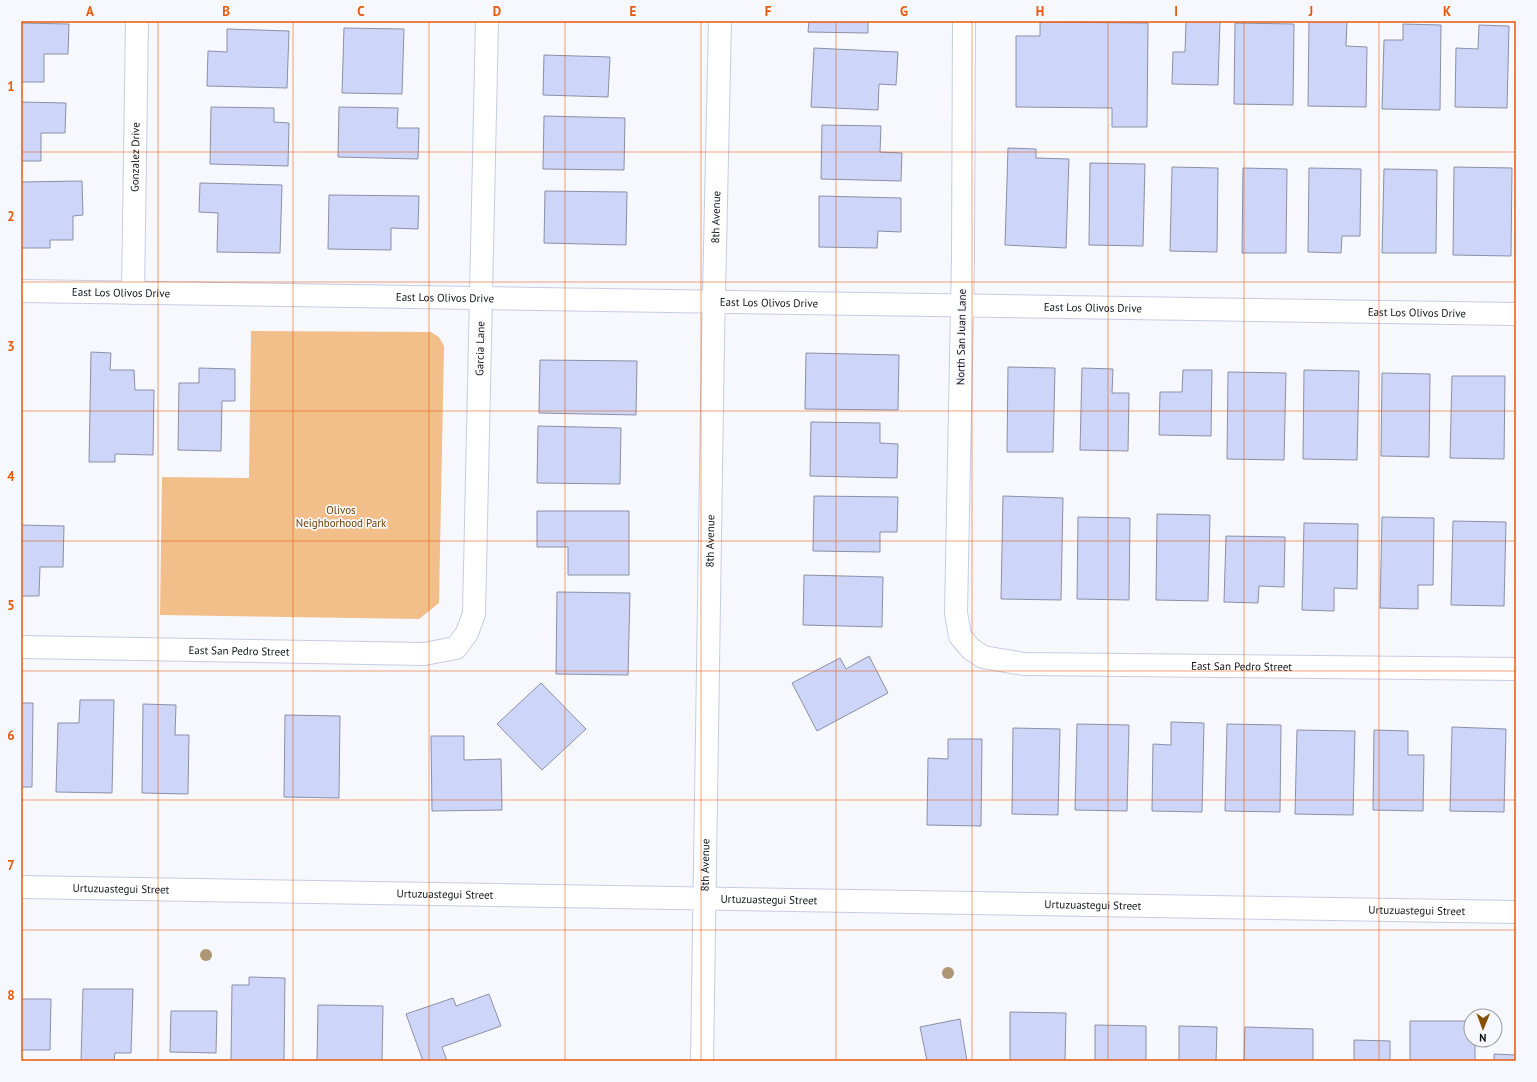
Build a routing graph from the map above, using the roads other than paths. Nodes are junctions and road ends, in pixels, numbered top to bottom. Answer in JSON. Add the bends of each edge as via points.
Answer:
{"nodes":[{"id":1,"x":137,"y":21,"type":"edge"},
{"id":2,"x":487,"y":21,"type":"edge"},
{"id":3,"x":720,"y":21,"type":"edge"},
{"id":4,"x":964,"y":21,"type":"edge"},
{"id":5,"x":21,"y":292,"type":"edge"},
{"id":6,"x":133,"y":293,"type":"junction"},
{"id":7,"x":481,"y":299,"type":"junction"},
{"id":8,"x":714,"y":302,"type":"junction"},
{"id":9,"x":962,"y":306,"type":"junction"},
{"id":10,"x":1516,"y":314,"type":"edge"},
{"id":11,"x":21,"y":647,"type":"edge"},
{"id":12,"x":456,"y":648,"type":"joint"},
{"id":13,"x":971,"y":649,"type":"joint"},
{"id":14,"x":1516,"y":669,"type":"edge"},
{"id":15,"x":21,"y":887,"type":"edge"},
{"id":16,"x":705,"y":898,"type":"junction"},
{"id":17,"x":1516,"y":912,"type":"edge"},
{"id":18,"x":702,"y":1061,"type":"edge"}],
"edges":[{"from":1,"to":6,"type":"street","name":"Gonzalez Drive"},
{"from":2,"to":7,"type":"street","name":"Garcia Lane"},
{"from":3,"to":8,"type":"street","name":"8th Avenue"},
{"from":4,"to":9,"type":"street","name":"North San Juan Lane"},
{"from":5,"to":6,"type":"street","name":"East Los Olivos Drive"},
{"from":6,"to":7,"type":"street","name":"East Los Olivos Drive"},
{"from":7,"to":8,"type":"street","name":"East Los Olivos Drive"},
{"from":7,"to":12,"type":"street","name":"Garcia Lane","via":[[474,614],[468,633]]},
{"from":8,"to":9,"type":"street","name":"East Los Olivos Drive"},
{"from":8,"to":16,"type":"street","name":"8th Avenue"},
{"from":9,"to":10,"type":"street","name":"East Los Olivos Drive"},
{"from":9,"to":13,"type":"street","name":"North San Juan Lane","via":[[956,614],[960,636]]},
{"from":11,"to":12,"type":"street","name":"East San Pedro Street","via":[[424,654]]},
{"from":13,"to":14,"type":"street","name":"East San Pedro Street","via":[[983,657],[1024,664]]},
{"from":15,"to":16,"type":"street","name":"Urtuzuastegui Street"},
{"from":16,"to":17,"type":"street","name":"Urtuzuastegui Street"},
{"from":16,"to":18,"type":"street","name":"8th Avenue"}]}
